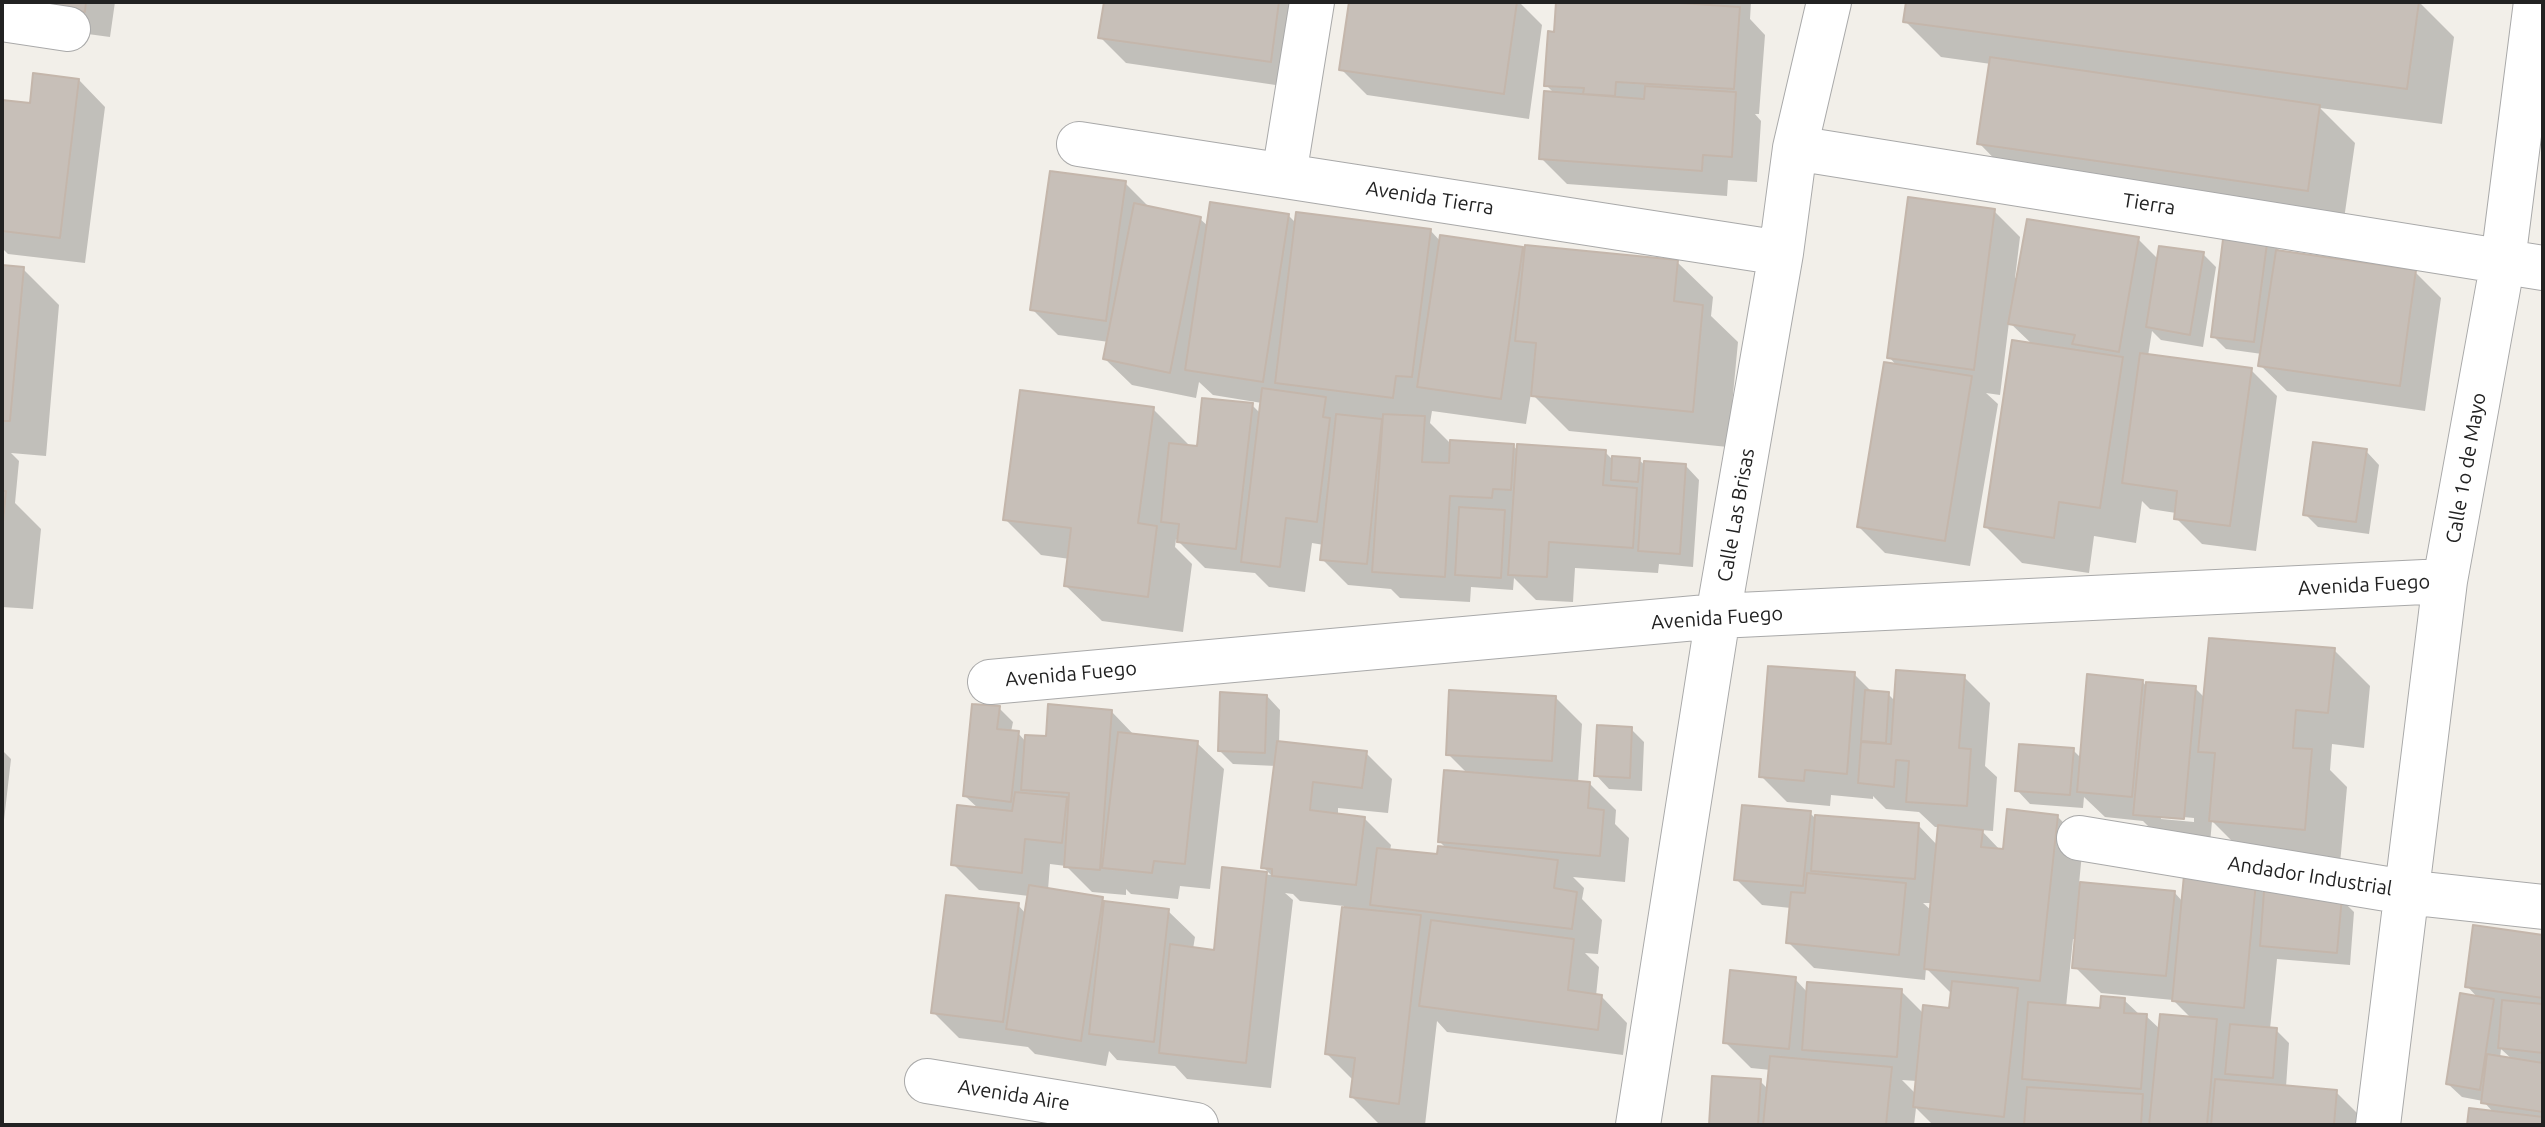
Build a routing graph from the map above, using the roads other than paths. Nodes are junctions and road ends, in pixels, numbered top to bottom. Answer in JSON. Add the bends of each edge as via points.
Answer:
{"nodes":[{"id":1,"x":1312,"y":2,"type":"edge"},
{"id":2,"x":1829,"y":2,"type":"edge"},
{"id":3,"x":2536,"y":2,"type":"edge"},
{"id":4,"x":2,"y":19,"type":"edge"},
{"id":5,"x":68,"y":29,"type":"dead end"},
{"id":6,"x":1079,"y":144,"type":"dead end"},
{"id":7,"x":1795,"y":148,"type":"junction"},
{"id":8,"x":1284,"y":175,"type":"junction"},
{"id":9,"x":1781,"y":253,"type":"junction"},
{"id":10,"x":2523,"y":264,"type":"edge"},
{"id":11,"x":2445,"y":581,"type":"junction"},
{"id":12,"x":1718,"y":616,"type":"junction"},
{"id":13,"x":990,"y":682,"type":"dead end"},
{"id":14,"x":2079,"y":838,"type":"dead end"},
{"id":15,"x":2405,"y":892,"type":"junction"},
{"id":16,"x":2543,"y":907,"type":"edge"},
{"id":17,"x":927,"y":1081,"type":"dead end"},
{"id":18,"x":1196,"y":1125,"type":"edge"},
{"id":19,"x":1638,"y":1125,"type":"edge"},
{"id":20,"x":2378,"y":1125,"type":"edge"}],
"edges":[{"from":1,"to":8,"type":"street"},
{"from":2,"to":7,"type":"street","name":"Calle Las Brisas"},
{"from":3,"to":10,"type":"street","name":"Calle 1o de Mayo"},
{"from":4,"to":5,"type":"street"},
{"from":6,"to":8,"type":"street","name":"Avenida Tierra"},
{"from":7,"to":9,"type":"street","name":"Calle Las Brisas"},
{"from":7,"to":10,"type":"street","name":"Tierra"},
{"from":8,"to":9,"type":"street","name":"Avenida Tierra"},
{"from":9,"to":12,"type":"street","name":"Calle Las Brisas"},
{"from":10,"to":11,"type":"street","name":"Calle 1o de Mayo"},
{"from":11,"to":12,"type":"street","name":"Avenida Fuego"},
{"from":11,"to":15,"type":"street","name":"Calle 1o de Mayo"},
{"from":12,"to":13,"type":"street","name":"Avenida Fuego"},
{"from":12,"to":19,"type":"street","name":"Calle Las Brisas"},
{"from":14,"to":15,"type":"street","name":"Andador Industrial"},
{"from":15,"to":16,"type":"street","name":"Andador Industrial"},
{"from":15,"to":20,"type":"street","name":"Calle 1o de Mayo"},
{"from":17,"to":18,"type":"street","name":"Avenida Aire"}]}
